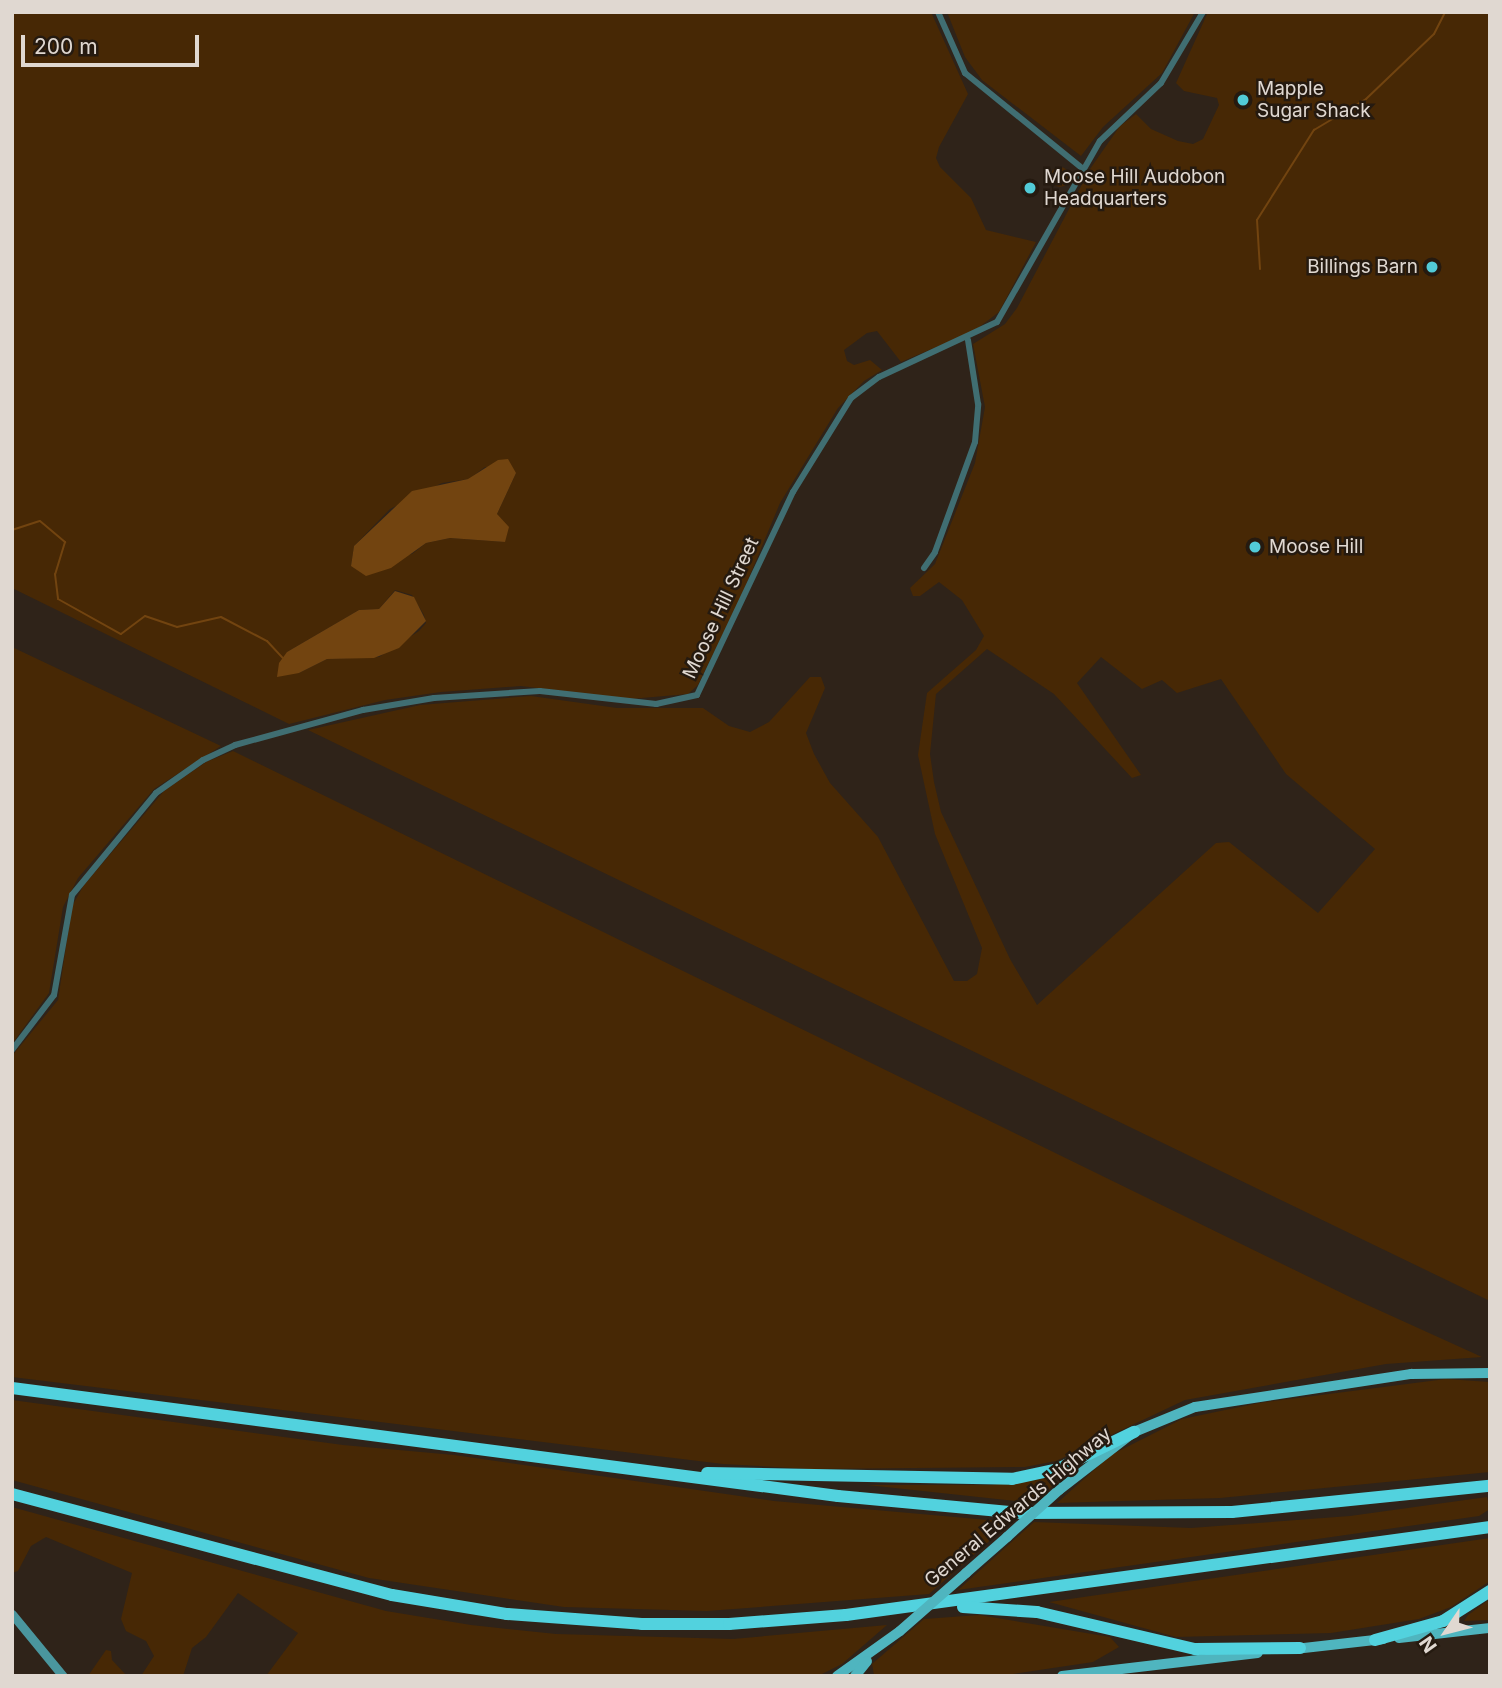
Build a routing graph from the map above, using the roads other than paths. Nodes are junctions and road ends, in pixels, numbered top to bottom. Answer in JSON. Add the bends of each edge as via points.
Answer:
{"nodes":[{"id":1,"x":938,"y":12,"type":"edge"},
{"id":2,"x":1203,"y":12,"type":"edge"},
{"id":3,"x":1083,"y":169,"type":"junction"},
{"id":4,"x":968,"y":340,"type":"junction"},
{"id":5,"x":924,"y":568,"type":"dead end"},
{"id":6,"x":12,"y":1050,"type":"edge"},
{"id":7,"x":1490,"y":1373,"type":"edge"},
{"id":8,"x":12,"y":1388,"type":"edge"},
{"id":9,"x":1134,"y":1432,"type":"junction"},
{"id":10,"x":668,"y":1474,"type":"junction"},
{"id":11,"x":1490,"y":1486,"type":"edge"},
{"id":12,"x":12,"y":1494,"type":"edge"},
{"id":13,"x":1490,"y":1527,"type":"edge"},
{"id":14,"x":1490,"y":1591,"type":"edge"},
{"id":15,"x":928,"y":1604,"type":"junction"},
{"id":16,"x":12,"y":1614,"type":"edge"},
{"id":17,"x":1490,"y":1628,"type":"edge"},
{"id":18,"x":1375,"y":1640,"type":"junction"},
{"id":19,"x":884,"y":1645,"type":"junction"},
{"id":20,"x":1300,"y":1648,"type":"junction"},
{"id":21,"x":63,"y":1676,"type":"edge"},
{"id":22,"x":837,"y":1676,"type":"edge"},
{"id":23,"x":855,"y":1676,"type":"edge"},
{"id":24,"x":1062,"y":1676,"type":"edge"}],
"edges":[{"from":1,"to":3,"type":"street","via":[[965,73]]},
{"from":2,"to":3,"type":"street","name":"Moose Hill Street","via":[[1161,83],[1111,126]]},
{"from":3,"to":4,"type":"street","name":"Moose Hill Street","via":[[1005,312]]},
{"from":4,"to":5,"type":"street","via":[[977,382],[975,442]]},
{"from":4,"to":6,"type":"street","name":"Moose Hill Street","via":[[878,377],[851,398],[793,492],[694,697],[659,704],[540,691],[434,698],[363,710],[240,743],[203,760],[156,793],[116,848],[72,894],[54,995]]},
{"from":7,"to":9,"type":"main road","name":"General Edwards Highway","via":[[1411,1374],[1217,1403],[1173,1414]]},
{"from":8,"to":10,"type":"highway"},
{"from":9,"to":10,"type":"highway","via":[[1058,1469],[1012,1479]]},
{"from":9,"to":19,"type":"main road","name":"General Edwards Highway","bridge":true,"via":[[1059,1490]]},
{"from":10,"to":11,"type":"highway","via":[[918,1505],[1092,1515],[1255,1511]]},
{"from":12,"to":15,"type":"highway","via":[[346,1585],[507,1614],[620,1624],[717,1624]]},
{"from":13,"to":15,"type":"highway"},
{"from":14,"to":18,"type":"highway","via":[[1443,1620]]},
{"from":15,"to":20,"type":"highway","via":[[1042,1612],[1195,1649]]},
{"from":16,"to":21,"type":"main road"},
{"from":17,"to":18,"type":"main road"},
{"from":18,"to":20,"type":"main road"},
{"from":19,"to":22,"type":"main road","name":"General Edwards Highway"},
{"from":19,"to":23,"type":"main road"},
{"from":20,"to":24,"type":"main road"}]}
